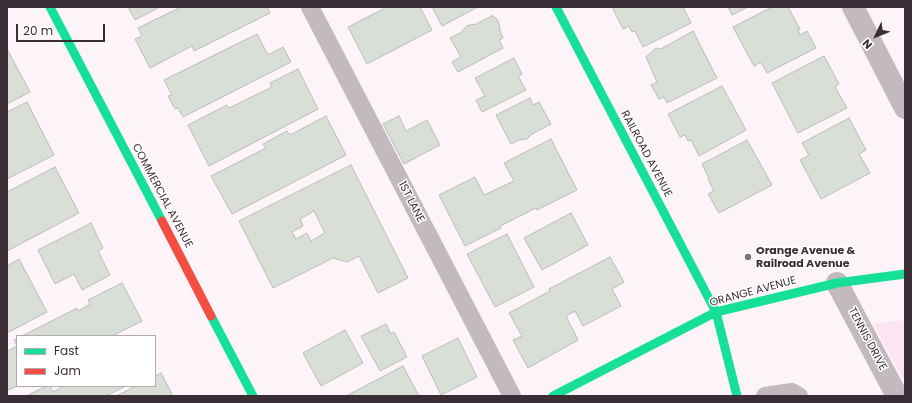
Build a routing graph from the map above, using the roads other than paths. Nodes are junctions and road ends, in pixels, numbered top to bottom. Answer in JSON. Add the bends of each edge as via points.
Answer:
{"nodes":[{"id":1,"x":50,"y":7,"type":"edge"},
{"id":2,"x":310,"y":7,"type":"edge"},
{"id":3,"x":556,"y":7,"type":"edge"},
{"id":4,"x":853,"y":7,"type":"edge"},
{"id":5,"x":905,"y":108,"type":"edge"},
{"id":6,"x":905,"y":274,"type":"edge"},
{"id":7,"x":837,"y":283,"type":"junction"},
{"id":8,"x":716,"y":312,"type":"junction"},
{"id":9,"x":253,"y":396,"type":"edge"},
{"id":10,"x":512,"y":396,"type":"edge"},
{"id":11,"x":553,"y":396,"type":"edge"},
{"id":12,"x":737,"y":396,"type":"edge"},
{"id":13,"x":765,"y":396,"type":"edge"},
{"id":14,"x":799,"y":396,"type":"edge"},
{"id":15,"x":896,"y":396,"type":"edge"}],
"edges":[{"from":1,"to":9,"type":"street","name":"COMMERCIAL AVENUE"},
{"from":2,"to":10,"type":"lane","name":"1ST LANE"},
{"from":3,"to":8,"type":"street","name":"RAILROAD AVENUE"},
{"from":4,"to":5,"type":"street"},
{"from":6,"to":7,"type":"street","name":"ORANGE AVENUE"},
{"from":7,"to":8,"type":"street","name":"ORANGE AVENUE"},
{"from":7,"to":15,"type":"street","name":"TENNIS DRIVE"},
{"from":8,"to":11,"type":"street","name":"ORANGE AVENUE"},
{"from":8,"to":12,"type":"street","name":"RAILROAD AVENUE"},
{"from":13,"to":14,"type":"lane","via":[[792,392]]}]}
